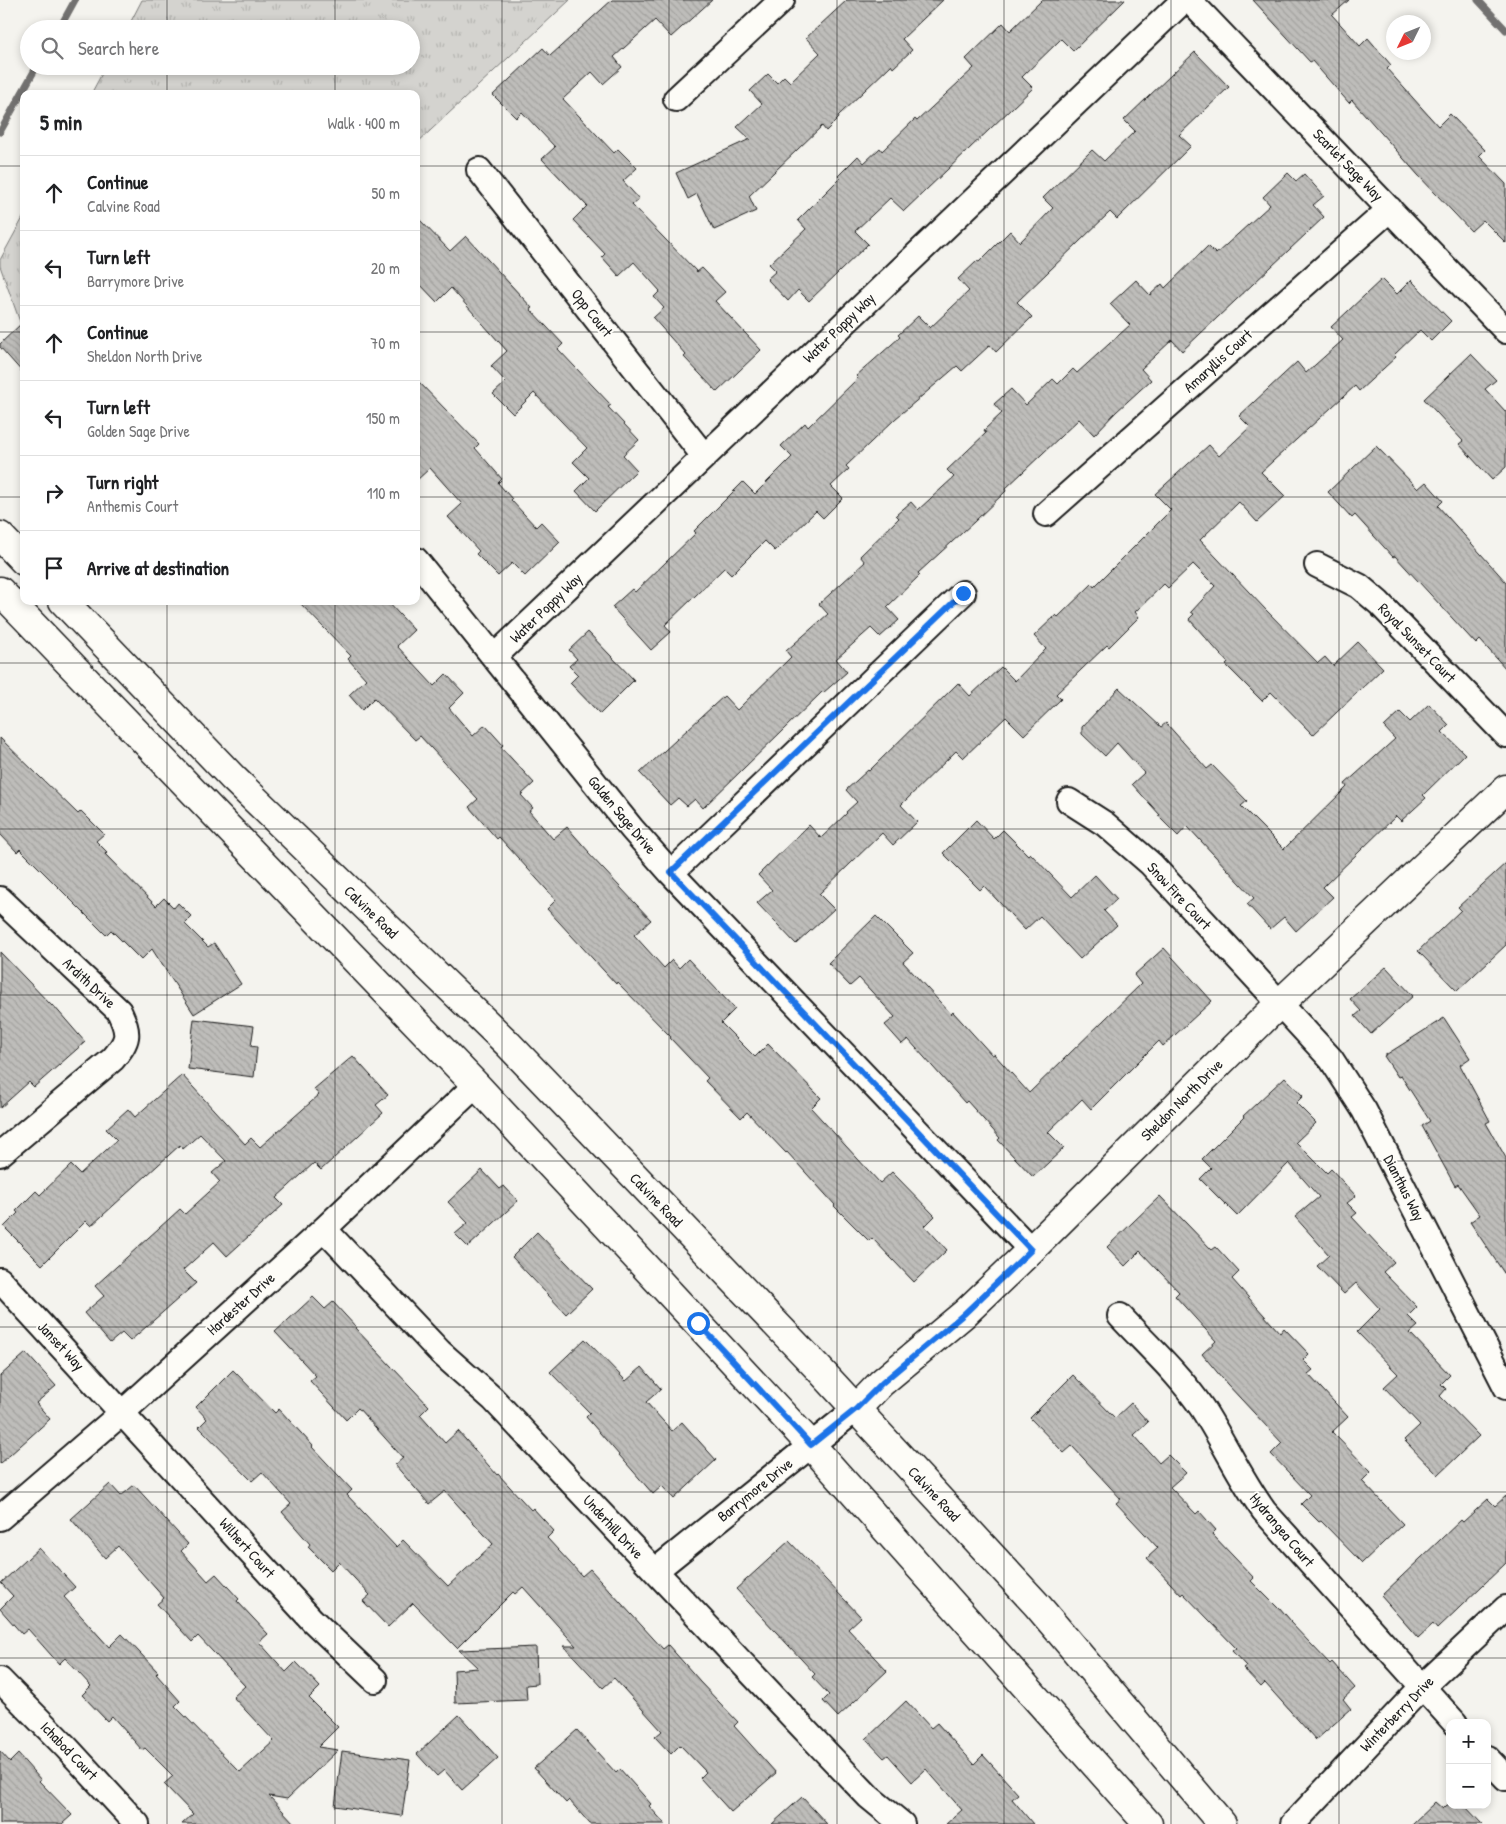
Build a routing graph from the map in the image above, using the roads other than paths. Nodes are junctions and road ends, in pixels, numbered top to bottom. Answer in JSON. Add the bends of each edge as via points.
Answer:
{"nodes":[{"id":1,"x":782,"y":0,"type":"edge"},
{"id":2,"x":1184,"y":0,"type":"edge"},
{"id":3,"x":1189,"y":0,"type":"edge"},
{"id":4,"x":676,"y":99,"type":"dead end"},
{"id":5,"x":479,"y":170,"type":"dead end"},
{"id":6,"x":1390,"y":209,"type":"junction"},
{"id":7,"x":1506,"y":331,"type":"edge"},
{"id":8,"x":704,"y":456,"type":"junction"},
{"id":9,"x":1046,"y":514,"type":"dead end"},
{"id":10,"x":0,"y":536,"type":"edge"},
{"id":11,"x":20,"y":557,"type":"edge"},
{"id":12,"x":420,"y":565,"type":"edge"},
{"id":13,"x":1317,"y":565,"type":"dead end"},
{"id":14,"x":0,"y":591,"type":"edge"},
{"id":15,"x":963,"y":593,"type":"dead end"},
{"id":16,"x":67,"y":605,"type":"edge"},
{"id":17,"x":494,"y":657,"type":"junction"},
{"id":18,"x":1506,"y":735,"type":"edge"},
{"id":19,"x":1506,"y":789,"type":"edge"},
{"id":20,"x":1069,"y":801,"type":"dead end"},
{"id":21,"x":671,"y":872,"type":"junction"},
{"id":22,"x":0,"y":898,"type":"edge"},
{"id":23,"x":1279,"y":1004,"type":"junction"},
{"id":24,"x":476,"y":1085,"type":"junction"},
{"id":25,"x":0,"y":1154,"type":"edge"},
{"id":26,"x":324,"y":1229,"type":"junction"},
{"id":27,"x":1031,"y":1250,"type":"junction"},
{"id":28,"x":0,"y":1280,"type":"edge"},
{"id":29,"x":1120,"y":1316,"type":"dead end"},
{"id":30,"x":1506,"y":1387,"type":"edge"},
{"id":31,"x":856,"y":1409,"type":"junction"},
{"id":32,"x":122,"y":1412,"type":"junction"},
{"id":33,"x":811,"y":1445,"type":"junction"},
{"id":34,"x":0,"y":1518,"type":"edge"},
{"id":35,"x":655,"y":1571,"type":"junction"},
{"id":36,"x":1506,"y":1608,"type":"edge"},
{"id":37,"x":0,"y":1680,"type":"edge"},
{"id":38,"x":375,"y":1680,"type":"dead end"},
{"id":39,"x":1422,"y":1687,"type":"junction"},
{"id":40,"x":1451,"y":1719,"type":"edge"},
{"id":41,"x":1491,"y":1762,"type":"edge"},
{"id":42,"x":1506,"y":1778,"type":"edge"},
{"id":43,"x":137,"y":1824,"type":"edge"},
{"id":44,"x":902,"y":1824,"type":"edge"},
{"id":45,"x":1148,"y":1824,"type":"edge"},
{"id":46,"x":1222,"y":1824,"type":"edge"},
{"id":47,"x":1293,"y":1824,"type":"edge"}],
"edges":[{"from":1,"to":4,"type":"street"},
{"from":2,"to":8,"type":"street","name":"Water Poppy Way"},
{"from":3,"to":6,"type":"street","name":"Scarlet Sage Way"},
{"from":5,"to":8,"type":"street","name":"Opp Court"},
{"from":6,"to":7,"type":"street","name":"Scarlet Sage Way"},
{"from":6,"to":9,"type":"street","name":"Amaryllis Court"},
{"from":8,"to":17,"type":"street","name":"Water Poppy Way"},
{"from":10,"to":11,"type":"main road"},
{"from":12,"to":17,"type":"street","name":"Golden Sage Drive"},
{"from":13,"to":18,"type":"street","name":"Royal Sunset Court","via":[[1359,586],[1379,603]]},
{"from":14,"to":24,"type":"main road"},
{"from":15,"to":21,"type":"street"},
{"from":16,"to":31,"type":"main road","name":"Calvine Road","via":[[233,778],[508,1044]]},
{"from":17,"to":21,"type":"street","name":"Golden Sage Drive","via":[[632,829]]},
{"from":19,"to":23,"type":"main road","name":"Sheldon North Drive"},
{"from":20,"to":23,"type":"street","name":"Snow Fire Court","via":[[1105,824],[1151,864]]},
{"from":21,"to":27,"type":"street","name":"Golden Sage Drive"},
{"from":22,"to":25,"type":"street","name":"Ardith Drive","via":[[119,1011],[127,1029],[125,1044],[113,1059]]},
{"from":23,"to":27,"type":"main road","name":"Sheldon North Drive"},
{"from":23,"to":30,"type":"street","name":"Dianthus Way","via":[[1331,1059],[1364,1110]]},
{"from":24,"to":26,"type":"street","name":"Hardester Drive"},
{"from":24,"to":33,"type":"main road"},
{"from":26,"to":32,"type":"street","name":"Hardester Drive"},
{"from":26,"to":35,"type":"street","name":"Underhill Drive","via":[[440,1352],[493,1399]]},
{"from":27,"to":31,"type":"main road","name":"Sheldon North Drive"},
{"from":28,"to":32,"type":"street","name":"Janset Way"},
{"from":29,"to":39,"type":"street","name":"Hydrangea Court","via":[[1185,1384],[1264,1511]]},
{"from":31,"to":33,"type":"street","name":"Barrymore Drive"},
{"from":31,"to":46,"type":"main road","name":"Calvine Road","via":[[1037,1605]]},
{"from":32,"to":34,"type":"street","name":"Hardester Drive"},
{"from":32,"to":38,"type":"street","name":"Wilhert Court","via":[[312,1620]]},
{"from":33,"to":35,"type":"street","name":"Barrymore Drive"},
{"from":33,"to":45,"type":"main road"},
{"from":35,"to":44,"type":"street","name":"Underhill Drive","via":[[869,1797]]},
{"from":36,"to":39,"type":"street","name":"Winterberry Drive"},
{"from":37,"to":43,"type":"street","name":"Ichabod Court"},
{"from":39,"to":40,"type":"street","name":"Hydrangea Court"},
{"from":39,"to":47,"type":"street","name":"Winterberry Drive"},
{"from":41,"to":42,"type":"street"}]}
